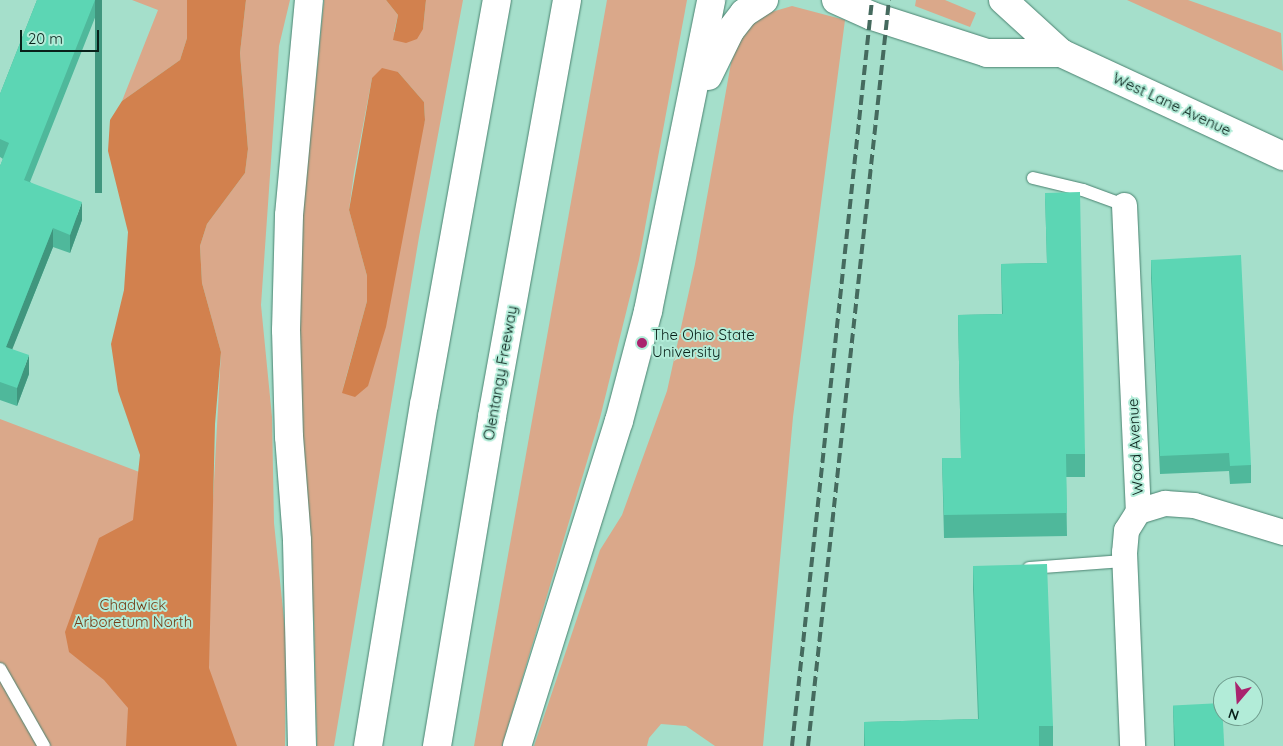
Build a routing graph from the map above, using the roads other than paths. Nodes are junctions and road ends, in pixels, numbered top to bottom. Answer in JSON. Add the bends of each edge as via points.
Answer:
{"nodes":[{"id":1,"x":309,"y":0,"type":"edge"},
{"id":2,"x":497,"y":0,"type":"edge"},
{"id":3,"x":567,"y":0,"type":"edge"},
{"id":4,"x":711,"y":0,"type":"edge"},
{"id":5,"x":764,"y":0,"type":"edge"},
{"id":6,"x":836,"y":0,"type":"edge"},
{"id":7,"x":1003,"y":0,"type":"edge"},
{"id":8,"x":1061,"y":53,"type":"junction"},
{"id":9,"x":684,"y":138,"type":"junction"},
{"id":10,"x":1283,"y":156,"type":"edge"},
{"id":11,"x":1033,"y":178,"type":"dead end"},
{"id":12,"x":1124,"y":205,"type":"joint"},
{"id":13,"x":1138,"y":511,"type":"junction"},
{"id":14,"x":1283,"y":532,"type":"edge"},
{"id":15,"x":1124,"y":561,"type":"junction"},
{"id":16,"x":1015,"y":569,"type":"edge"},
{"id":17,"x":0,"y":669,"type":"edge"},
{"id":18,"x":44,"y":746,"type":"edge"},
{"id":19,"x":302,"y":746,"type":"edge"},
{"id":20,"x":368,"y":746,"type":"edge"},
{"id":21,"x":437,"y":746,"type":"edge"},
{"id":22,"x":516,"y":746,"type":"edge"},
{"id":23,"x":1132,"y":746,"type":"edge"}],
"edges":[{"from":1,"to":19,"type":"main road","via":[[289,215],[286,330],[289,437],[298,559]]},
{"from":2,"to":20,"type":"main road","via":[[424,405]]},
{"from":3,"to":21,"type":"main road","name":"Olentangy Freeway"},
{"from":4,"to":9,"type":"main road"},
{"from":5,"to":9,"type":"main road","via":[[744,13],[718,51]]},
{"from":6,"to":8,"type":"main road","name":"West Lane Avenue","via":[[872,16],[987,53]]},
{"from":7,"to":8,"type":"main road","name":"West Lane Avenue"},
{"from":8,"to":10,"type":"main road","name":"West Lane Avenue"},
{"from":9,"to":22,"type":"main road","via":[[648,312],[619,421]]},
{"from":11,"to":12,"type":"lane","via":[[1083,190]]},
{"from":12,"to":13,"type":"street","name":"Wood Avenue"},
{"from":13,"to":14,"type":"street","via":[[1165,504],[1194,505]]},
{"from":13,"to":15,"type":"street","name":"Wood Avenue","via":[[1126,530]]},
{"from":15,"to":16,"type":"lane"},
{"from":15,"to":23,"type":"street","name":"Wood Avenue"},
{"from":17,"to":18,"type":"lane"}]}
